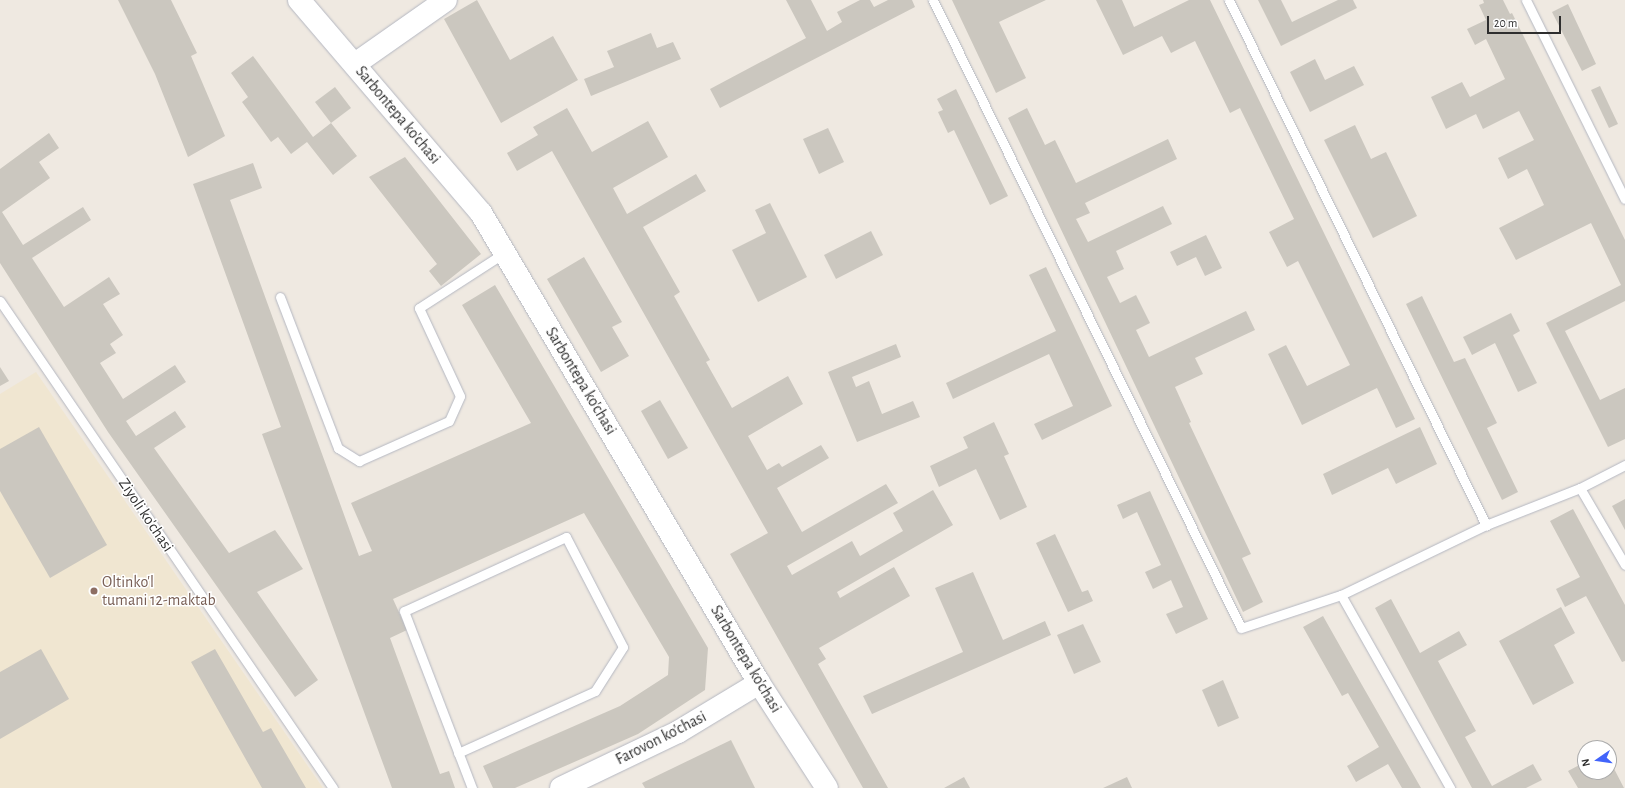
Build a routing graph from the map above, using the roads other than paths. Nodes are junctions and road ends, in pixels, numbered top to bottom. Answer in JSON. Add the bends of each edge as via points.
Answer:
{"nodes":[{"id":1,"x":299,"y":0,"type":"edge"},
{"id":2,"x":446,"y":0,"type":"edge"},
{"id":3,"x":933,"y":0,"type":"edge"},
{"id":4,"x":1229,"y":0,"type":"edge"},
{"id":5,"x":1526,"y":0,"type":"edge"},
{"id":6,"x":355,"y":64,"type":"junction"},
{"id":7,"x":1625,"y":199,"type":"edge"},
{"id":8,"x":504,"y":252,"type":"junction"},
{"id":9,"x":280,"y":297,"type":"dead end"},
{"id":10,"x":0,"y":301,"type":"edge"},
{"id":11,"x":1625,"y":465,"type":"edge"},
{"id":12,"x":1580,"y":488,"type":"junction"},
{"id":13,"x":1486,"y":525,"type":"junction"},
{"id":14,"x":1625,"y":565,"type":"edge"},
{"id":15,"x":1341,"y":595,"type":"junction"},
{"id":16,"x":759,"y":683,"type":"junction"},
{"id":17,"x":458,"y":753,"type":"junction"},
{"id":18,"x":333,"y":788,"type":"edge"},
{"id":19,"x":472,"y":788,"type":"edge"},
{"id":20,"x":561,"y":788,"type":"edge"},
{"id":21,"x":827,"y":788,"type":"edge"},
{"id":22,"x":1450,"y":788,"type":"edge"}],
"edges":[{"from":1,"to":6,"type":"street","name":"Sarbontepa ko'chasi"},
{"from":2,"to":6,"type":"street"},
{"from":3,"to":15,"type":"lane","via":[[1241,628]]},
{"from":4,"to":13,"type":"lane"},
{"from":5,"to":7,"type":"lane"},
{"from":6,"to":8,"type":"street","name":"Sarbontepa ko'chasi","via":[[481,213]]},
{"from":8,"to":9,"type":"lane","via":[[419,308],[460,396],[449,421],[358,461],[338,448]]},
{"from":8,"to":16,"type":"street","name":"Sarbontepa ko'chasi"},
{"from":10,"to":18,"type":"lane","name":"Ziyoli ko'chasi"},
{"from":11,"to":12,"type":"lane"},
{"from":12,"to":13,"type":"lane"},
{"from":12,"to":14,"type":"lane"},
{"from":13,"to":15,"type":"lane"},
{"from":15,"to":22,"type":"lane"},
{"from":16,"to":20,"type":"street","name":"Farovon ko'chasi","via":[[678,732]]},
{"from":16,"to":21,"type":"street","name":"Sarbontepa ko'chasi"},
{"from":17,"to":17,"type":"lane","via":[[404,611],[566,537],[623,647],[595,691]]},
{"from":17,"to":19,"type":"lane"}]}
